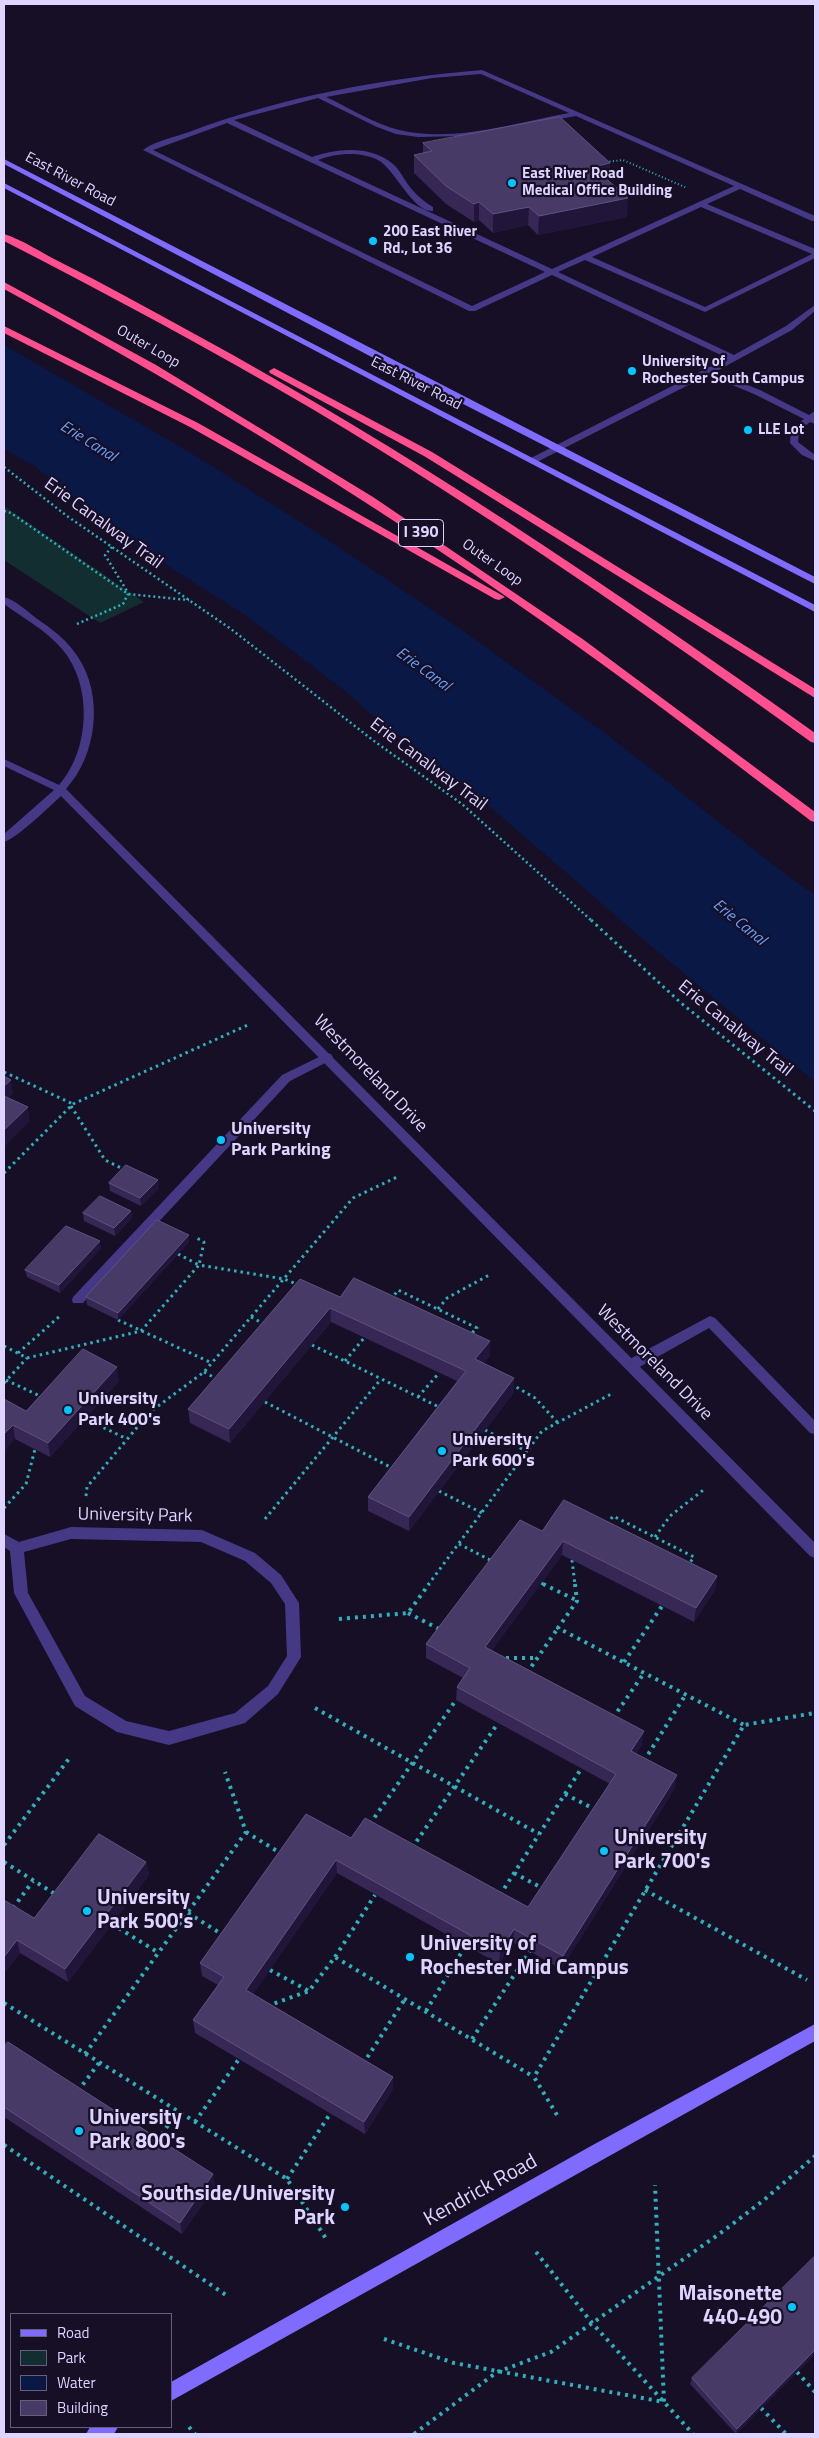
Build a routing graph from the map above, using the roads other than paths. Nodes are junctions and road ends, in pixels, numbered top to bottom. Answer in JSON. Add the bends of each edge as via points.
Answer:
{"nodes":[{"id":1,"x":319,"y":96,"type":"junction"},
{"id":2,"x":576,"y":114,"type":"junction"},
{"id":3,"x":227,"y":120,"type":"junction"},
{"id":4,"x":313,"y":159,"type":"junction"},
{"id":5,"x":4,"y":161,"type":"edge"},
{"id":6,"x":4,"y":185,"type":"edge"},
{"id":7,"x":740,"y":186,"type":"junction"},
{"id":8,"x":701,"y":204,"type":"junction"},
{"id":9,"x":815,"y":219,"type":"edge"},
{"id":10,"x":452,"y":225,"type":"junction"},
{"id":11,"x":4,"y":237,"type":"edge"},
{"id":12,"x":815,"y":253,"type":"edge"},
{"id":13,"x":585,"y":257,"type":"junction"},
{"id":14,"x":552,"y":272,"type":"junction"},
{"id":15,"x":4,"y":285,"type":"edge"},
{"id":16,"x":140,"y":307,"type":"junction"},
{"id":17,"x":815,"y":307,"type":"edge"},
{"id":18,"x":4,"y":329,"type":"edge"},
{"id":19,"x":734,"y":358,"type":"junction"},
{"id":20,"x":708,"y":372,"type":"junction"},
{"id":21,"x":813,"y":418,"type":"edge"},
{"id":22,"x":557,"y":448,"type":"junction"},
{"id":23,"x":815,"y":458,"type":"edge"},
{"id":24,"x":532,"y":461,"type":"junction"},
{"id":25,"x":815,"y":581,"type":"edge"},
{"id":26,"x":4,"y":600,"type":"edge"},
{"id":27,"x":815,"y":609,"type":"edge"},
{"id":28,"x":580,"y":643,"type":"junction"},
{"id":29,"x":815,"y":694,"type":"edge"},
{"id":30,"x":815,"y":738,"type":"edge"},
{"id":31,"x":4,"y":762,"type":"edge"},
{"id":32,"x":60,"y":789,"type":"junction"},
{"id":33,"x":815,"y":818,"type":"edge"},
{"id":34,"x":4,"y":839,"type":"edge"},
{"id":35,"x":327,"y":1057,"type":"junction"},
{"id":36,"x":78,"y":1300,"type":"road end"},
{"id":37,"x":630,"y":1365,"type":"junction"},
{"id":38,"x":815,"y":1429,"type":"edge"},
{"id":39,"x":4,"y":1540,"type":"edge"},
{"id":40,"x":17,"y":1548,"type":"junction"},
{"id":41,"x":815,"y":1552,"type":"edge"},
{"id":42,"x":815,"y":2032,"type":"edge"},
{"id":43,"x":172,"y":2391,"type":"edge"},
{"id":44,"x":107,"y":2428,"type":"edge"},
{"id":45,"x":95,"y":2434,"type":"edge"}],
"edges":[{"from":1,"to":2,"type":"street","via":[[398,132],[424,136],[455,135]]},
{"from":1,"to":2,"type":"street","via":[[432,76],[482,72]]},
{"from":1,"to":3,"type":"street"},
{"from":2,"to":7,"type":"street"},
{"from":3,"to":4,"type":"street"},
{"from":3,"to":14,"type":"street","via":[[147,150],[472,309]]},
{"from":4,"to":10,"type":"street"},
{"from":4,"to":10,"type":"street","via":[[332,152],[356,152],[380,158],[392,167],[420,202]]},
{"from":5,"to":22,"type":"street","name":"East River Road"},
{"from":6,"to":24,"type":"street","name":"East River Road"},
{"from":7,"to":8,"type":"street"},
{"from":7,"to":9,"type":"street"},
{"from":8,"to":12,"type":"street"},
{"from":8,"to":13,"type":"street"},
{"from":10,"to":14,"type":"street"},
{"from":11,"to":16,"type":"highway","name":"Outer Loop"},
{"from":12,"to":13,"type":"street","via":[[705,310]]},
{"from":13,"to":14,"type":"street"},
{"from":14,"to":19,"type":"street"},
{"from":15,"to":28,"type":"highway","name":"Outer Loop","number":"I 390","via":[[278,441],[438,544]]},
{"from":16,"to":29,"type":"highway","via":[[283,375],[407,441]]},
{"from":16,"to":30,"type":"highway","name":"Outer Loop","via":[[292,392],[459,494],[631,607]]},
{"from":17,"to":19,"type":"street","via":[[789,328]]},
{"from":18,"to":28,"type":"highway","via":[[234,447]]},
{"from":19,"to":20,"type":"street"},
{"from":20,"to":21,"type":"street"},
{"from":20,"to":22,"type":"street"},
{"from":21,"to":23,"type":"street","via":[[796,430],[794,443]]},
{"from":22,"to":24,"type":"street"},
{"from":22,"to":25,"type":"street","name":"East River Road"},
{"from":24,"to":27,"type":"street","name":"East River Road"},
{"from":26,"to":32,"type":"street","via":[[66,646],[83,674],[88,714],[84,746],[74,772]]},
{"from":28,"to":33,"type":"highway","name":"Outer Loop","number":"I 390"},
{"from":31,"to":32,"type":"street","name":"Westmoreland Drive"},
{"from":32,"to":34,"type":"street"},
{"from":32,"to":35,"type":"street","name":"Westmoreland Drive"},
{"from":35,"to":36,"type":"street","via":[[286,1078]]},
{"from":35,"to":37,"type":"street","name":"Westmoreland Drive"},
{"from":37,"to":38,"type":"street","via":[[710,1321]]},
{"from":37,"to":41,"type":"street","name":"Westmoreland Drive"},
{"from":39,"to":40,"type":"street"},
{"from":40,"to":40,"type":"street","name":"University Park","via":[[21,1593],[80,1700],[122,1727],[169,1738],[240,1718],[273,1690],[294,1657],[292,1603],[276,1579],[250,1558],[202,1536],[71,1533]]},
{"from":42,"to":43,"type":"street","name":"Kendrick Road"},
{"from":44,"to":45,"type":"street"}]}
